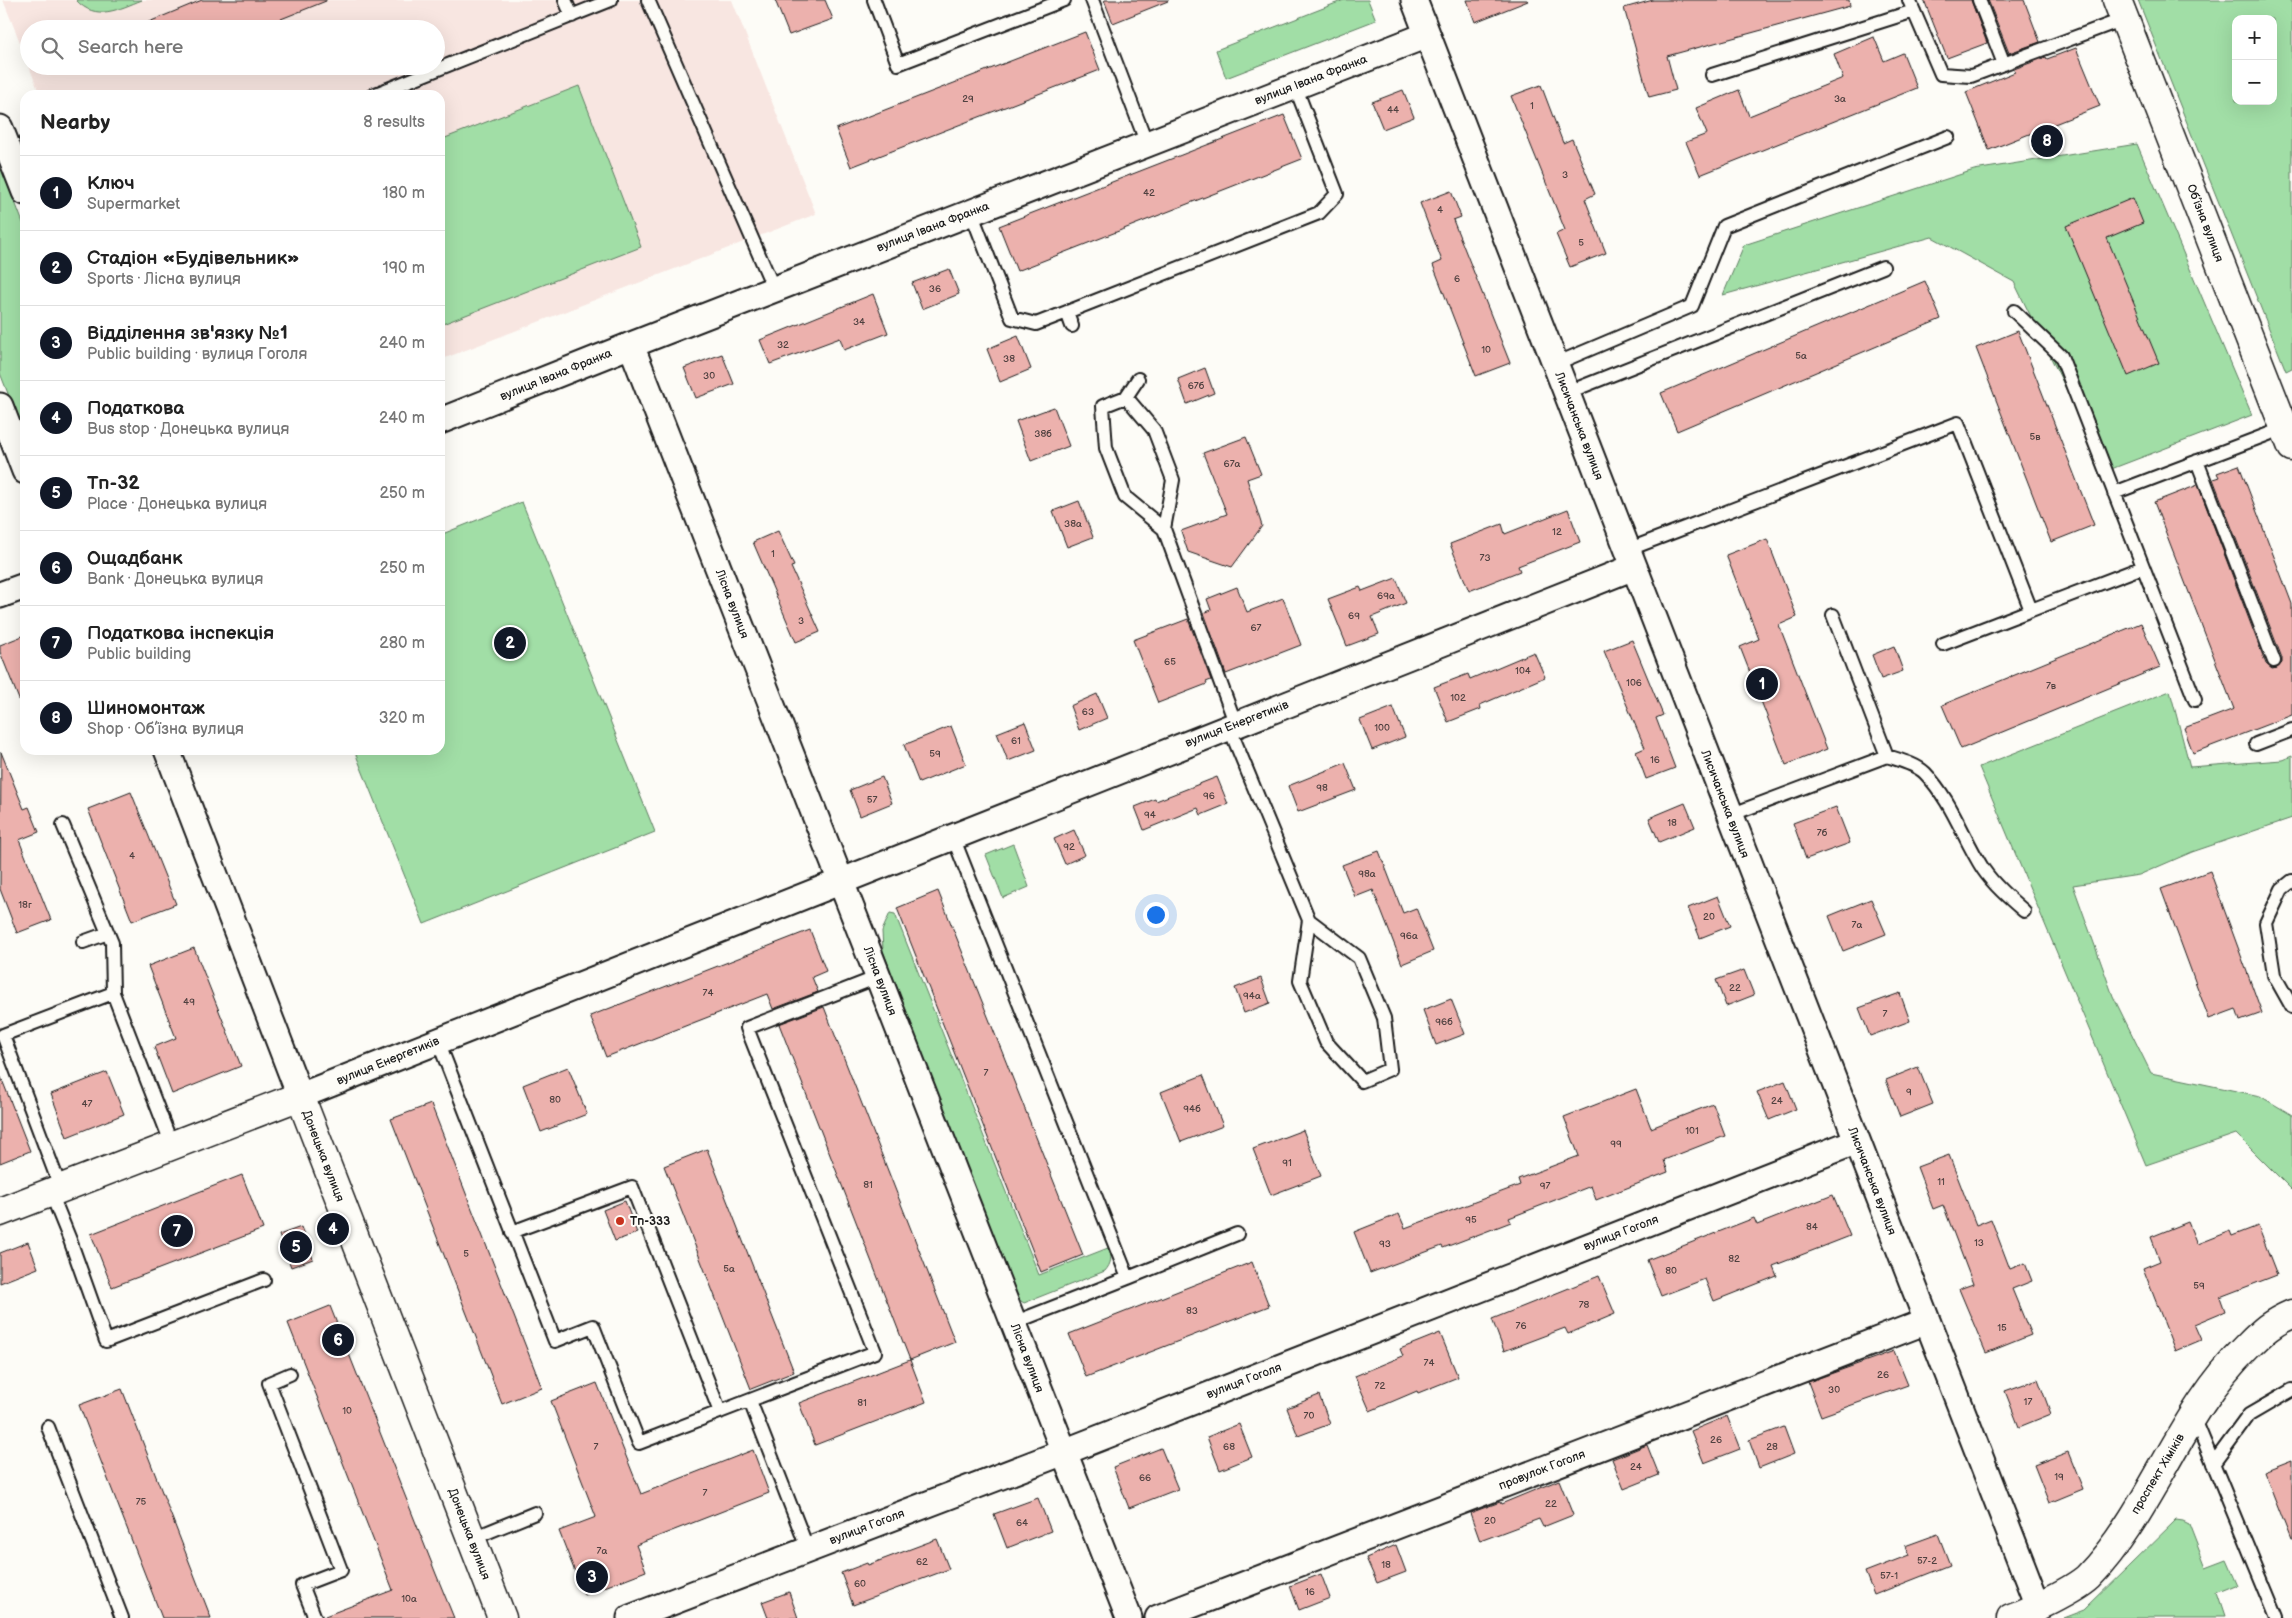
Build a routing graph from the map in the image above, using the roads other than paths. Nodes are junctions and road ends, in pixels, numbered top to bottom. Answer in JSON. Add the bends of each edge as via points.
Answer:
{"nodes":[{"id":1,"x":565,"y":0,"type":"edge"},
{"id":2,"x":611,"y":0,"type":"edge"},
{"id":3,"x":648,"y":0,"type":"edge"},
{"id":4,"x":874,"y":0,"type":"edge"},
{"id":5,"x":1064,"y":0,"type":"edge"},
{"id":6,"x":1092,"y":0,"type":"edge"},
{"id":7,"x":1414,"y":0,"type":"edge"},
{"id":8,"x":1979,"y":0,"type":"edge"},
{"id":9,"x":1912,"y":6,"type":"edge"},
{"id":10,"x":2121,"y":9,"type":"edge"},
{"id":11,"x":572,"y":16,"type":"junction"},
{"id":12,"x":1427,"y":35,"type":"junction"},
{"id":13,"x":2004,"y":64,"type":"junction"},
{"id":14,"x":445,"y":66,"type":"edge"},
{"id":15,"x":423,"y":75,"type":"edge"},
{"id":16,"x":1712,"y":75,"type":"dead end"},
{"id":17,"x":1295,"y":86,"type":"junction"},
{"id":18,"x":386,"y":90,"type":"edge"},
{"id":19,"x":0,"y":128,"type":"edge"},
{"id":20,"x":1948,"y":137,"type":"dead end"},
{"id":21,"x":1147,"y":144,"type":"junction"},
{"id":22,"x":20,"y":179,"type":"edge"},
{"id":23,"x":971,"y":212,"type":"junction"},
{"id":24,"x":1884,"y":267,"type":"dead end"},
{"id":25,"x":774,"y":289,"type":"junction"},
{"id":26,"x":2014,"y":311,"type":"dead end"},
{"id":27,"x":1066,"y":312,"type":"junction"},
{"id":28,"x":1072,"y":326,"type":"dead end"},
{"id":29,"x":631,"y":345,"type":"junction"},
{"id":30,"x":1555,"y":364,"type":"junction"},
{"id":31,"x":1138,"y":379,"type":"dead end"},
{"id":32,"x":1566,"y":394,"type":"junction"},
{"id":33,"x":1126,"y":397,"type":"junction"},
{"id":34,"x":0,"y":406,"type":"edge"},
{"id":35,"x":445,"y":419,"type":"edge"},
{"id":36,"x":2289,"y":434,"type":"edge"},
{"id":37,"x":20,"y":457,"type":"edge"},
{"id":38,"x":2197,"y":461,"type":"junction"},
{"id":39,"x":2114,"y":493,"type":"junction"},
{"id":40,"x":1164,"y":529,"type":"junction"},
{"id":41,"x":1631,"y":559,"type":"junction"},
{"id":42,"x":2143,"y":567,"type":"junction"},
{"id":43,"x":20,"y":588,"type":"edge"},
{"id":44,"x":0,"y":595,"type":"edge"},
{"id":45,"x":2031,"y":610,"type":"junction"},
{"id":46,"x":1833,"y":615,"type":"dead end"},
{"id":47,"x":1943,"y":644,"type":"dead end"},
{"id":48,"x":2274,"y":661,"type":"dead end"},
{"id":49,"x":2195,"y":700,"type":"dead end"},
{"id":50,"x":1233,"y":726,"type":"junction"},
{"id":51,"x":2292,"y":730,"type":"edge"},
{"id":52,"x":2256,"y":744,"type":"dead end"},
{"id":53,"x":169,"y":755,"type":"edge"},
{"id":54,"x":1887,"y":756,"type":"junction"},
{"id":55,"x":1730,"y":815,"type":"junction"},
{"id":56,"x":63,"y":825,"type":"dead end"},
{"id":57,"x":953,"y":836,"type":"junction"},
{"id":58,"x":841,"y":881,"type":"junction"},
{"id":59,"x":2292,"y":881,"type":"edge"},
{"id":60,"x":2024,"y":911,"type":"dead end"},
{"id":61,"x":1309,"y":920,"type":"junction"},
{"id":62,"x":108,"y":933,"type":"junction"},
{"id":63,"x":83,"y":942,"type":"dead end"},
{"id":64,"x":878,"y":977,"type":"junction"},
{"id":65,"x":113,"y":993,"type":"junction"},
{"id":66,"x":2292,"y":1007,"type":"edge"},
{"id":67,"x":438,"y":1041,"type":"junction"},
{"id":68,"x":300,"y":1096,"type":"junction"},
{"id":69,"x":1857,"y":1141,"type":"junction"},
{"id":70,"x":172,"y":1145,"type":"junction"},
{"id":71,"x":56,"y":1191,"type":"junction"},
{"id":72,"x":0,"y":1212,"type":"edge"},
{"id":73,"x":512,"y":1232,"type":"junction"},
{"id":74,"x":1237,"y":1234,"type":"dead end"},
{"id":75,"x":1128,"y":1278,"type":"junction"},
{"id":76,"x":264,"y":1280,"type":"dead end"},
{"id":77,"x":2292,"y":1314,"type":"edge"},
{"id":78,"x":1927,"y":1321,"type":"junction"},
{"id":79,"x":1013,"y":1323,"type":"junction"},
{"id":80,"x":290,"y":1374,"type":"dead end"},
{"id":81,"x":2292,"y":1390,"type":"edge"},
{"id":82,"x":750,"y":1401,"type":"junction"},
{"id":83,"x":720,"y":1412,"type":"junction"},
{"id":84,"x":2193,"y":1415,"type":"junction"},
{"id":85,"x":48,"y":1427,"type":"dead end"},
{"id":86,"x":1064,"y":1452,"type":"junction"},
{"id":87,"x":2213,"y":1464,"type":"junction"},
{"id":88,"x":535,"y":1513,"type":"dead end"},
{"id":89,"x":471,"y":1540,"type":"junction"},
{"id":90,"x":808,"y":1550,"type":"junction"},
{"id":91,"x":2038,"y":1606,"type":"junction"},
{"id":92,"x":122,"y":1618,"type":"edge"},
{"id":93,"x":315,"y":1618,"type":"edge"},
{"id":94,"x":502,"y":1618,"type":"edge"},
{"id":95,"x":630,"y":1618,"type":"edge"},
{"id":96,"x":1129,"y":1618,"type":"edge"},
{"id":97,"x":1158,"y":1618,"type":"edge"},
{"id":98,"x":2011,"y":1618,"type":"edge"},
{"id":99,"x":2277,"y":1618,"type":"edge"}],
"edges":[{"from":1,"to":11,"type":"lane"},
{"from":2,"to":11,"type":"lane"},
{"from":3,"to":25,"type":"lane"},
{"from":4,"to":5,"type":"lane","via":[[898,64]]},
{"from":6,"to":21,"type":"lane"},
{"from":7,"to":12,"type":"street","name":"Лисичанська вулиця"},
{"from":8,"to":13,"type":"lane"},
{"from":9,"to":13,"type":"lane","via":[[1940,74],[1970,76]]},
{"from":9,"to":16,"type":"lane"},
{"from":10,"to":13,"type":"lane"},
{"from":10,"to":36,"type":"street","name":"Об’їзна вулиця"},
{"from":11,"to":14,"type":"lane"},
{"from":12,"to":17,"type":"street","name":"вулиця Івана Франка"},
{"from":12,"to":30,"type":"street","name":"Лисичанська вулиця"},
{"from":15,"to":18,"type":"lane"},
{"from":17,"to":21,"type":"street","name":"вулиця Івана Франка"},
{"from":17,"to":27,"type":"lane","via":[[1338,194],[1319,213]]},
{"from":19,"to":22,"type":"street"},
{"from":20,"to":30,"type":"lane","via":[[1724,226],[1692,306]]},
{"from":21,"to":23,"type":"street","name":"вулиця Івана Франка"},
{"from":23,"to":25,"type":"street","name":"вулиця Івана Франка"},
{"from":23,"to":27,"type":"lane","via":[[1012,318],[1036,324]]},
{"from":24,"to":32,"type":"lane"},
{"from":25,"to":29,"type":"street","name":"вулиця Івана Франка"},
{"from":26,"to":39,"type":"lane","via":[[2061,356]]},
{"from":27,"to":28,"type":"lane"},
{"from":29,"to":35,"type":"street","name":"вулиця Івана Франка"},
{"from":29,"to":58,"type":"street","name":"Лісна вулиця"},
{"from":30,"to":32,"type":"street","name":"Лисичанська вулиця"},
{"from":31,"to":33,"type":"lane"},
{"from":32,"to":41,"type":"street","name":"Лисичанська вулиця"},
{"from":33,"to":40,"type":"lane","via":[[1154,430],[1173,480]]},
{"from":33,"to":40,"type":"lane","via":[[1103,406],[1106,448],[1125,497]]},
{"from":34,"to":37,"type":"street"},
{"from":36,"to":38,"type":"lane"},
{"from":38,"to":39,"type":"lane"},
{"from":38,"to":48,"type":"lane"},
{"from":39,"to":42,"type":"lane"},
{"from":40,"to":50,"type":"lane"},
{"from":41,"to":45,"type":"lane","via":[[1958,423]]},
{"from":41,"to":50,"type":"street","name":"вулиця Енергетиків"},
{"from":41,"to":55,"type":"street","name":"Лисичанська вулиця"},
{"from":42,"to":45,"type":"lane"},
{"from":42,"to":49,"type":"lane"},
{"from":43,"to":44,"type":"street"},
{"from":45,"to":47,"type":"lane"},
{"from":46,"to":54,"type":"lane"},
{"from":50,"to":57,"type":"street","name":"вулиця Енергетиків"},
{"from":50,"to":61,"type":"lane"},
{"from":51,"to":52,"type":"lane"},
{"from":53,"to":68,"type":"street","name":"Донецька вулиця"},
{"from":54,"to":55,"type":"lane"},
{"from":54,"to":60,"type":"lane","via":[[1925,772],[1950,807],[1984,870]]},
{"from":55,"to":69,"type":"street","name":"Лисичанська вулиця"},
{"from":56,"to":62,"type":"lane"},
{"from":57,"to":58,"type":"street","name":"вулиця Енергетиків"},
{"from":57,"to":75,"type":"lane"},
{"from":58,"to":64,"type":"street","name":"Лісна вулиця"},
{"from":58,"to":67,"type":"street","name":"вулиця Енергетиків"},
{"from":59,"to":66,"type":"lane","via":[[2282,889],[2266,923],[2274,975]]},
{"from":61,"to":61,"type":"lane","via":[[1359,958],[1384,1018],[1390,1069],[1362,1081],[1326,1042],[1300,981]]},
{"from":62,"to":63,"type":"lane"},
{"from":62,"to":65,"type":"lane","via":[[112,943]]},
{"from":64,"to":79,"type":"street","name":"Лісна вулиця"},
{"from":64,"to":82,"type":"lane","via":[[747,1028],[875,1352]]},
{"from":65,"to":70,"type":"lane"},
{"from":65,"to":71,"type":"lane","via":[[3,1035]]},
{"from":67,"to":68,"type":"street","name":"вулиця Енергетиків"},
{"from":67,"to":73,"type":"lane"},
{"from":68,"to":70,"type":"street","name":"вулиця Енергетиків"},
{"from":68,"to":89,"type":"street","name":"Донецька вулиця"},
{"from":69,"to":78,"type":"street","name":"Лисичанська вулиця"},
{"from":69,"to":86,"type":"street","name":"вулиця Гоголя"},
{"from":70,"to":71,"type":"street","name":"вулиця Енергетиків"},
{"from":71,"to":72,"type":"street","name":"вулиця Енергетиків"},
{"from":71,"to":76,"type":"lane","via":[[106,1341]]},
{"from":73,"to":83,"type":"lane","via":[[632,1187]]},
{"from":73,"to":83,"type":"lane","via":[[555,1341],[593,1326],[639,1443]]},
{"from":74,"to":75,"type":"lane"},
{"from":75,"to":79,"type":"lane"},
{"from":77,"to":84,"type":"street","name":"проспект Хіміків","via":[[2273,1322],[2227,1366]]},
{"from":78,"to":91,"type":"street","name":"Лисичанська вулиця"},
{"from":78,"to":97,"type":"street","name":"провулок Гоголя"},
{"from":79,"to":86,"type":"street","name":"Лісна вулиця"},
{"from":80,"to":93,"type":"lane","via":[[269,1383],[341,1570],[302,1585]]},
{"from":81,"to":87,"type":"lane","via":[[2248,1416]]},
{"from":82,"to":83,"type":"lane"},
{"from":82,"to":90,"type":"lane"},
{"from":84,"to":87,"type":"lane"},
{"from":84,"to":91,"type":"street","name":"проспект Хіміків","via":[[2118,1540],[2086,1578]]},
{"from":85,"to":92,"type":"lane"},
{"from":86,"to":90,"type":"street","name":"вулиця Гоголя"},
{"from":86,"to":96,"type":"street","name":"Лісна вулиця"},
{"from":87,"to":99,"type":"lane"},
{"from":88,"to":89,"type":"lane"},
{"from":89,"to":94,"type":"street","name":"Донецька вулиця"},
{"from":90,"to":95,"type":"street","name":"вулиця Гоголя"},
{"from":91,"to":98,"type":"street","name":"проспект Хіміків"}]}
